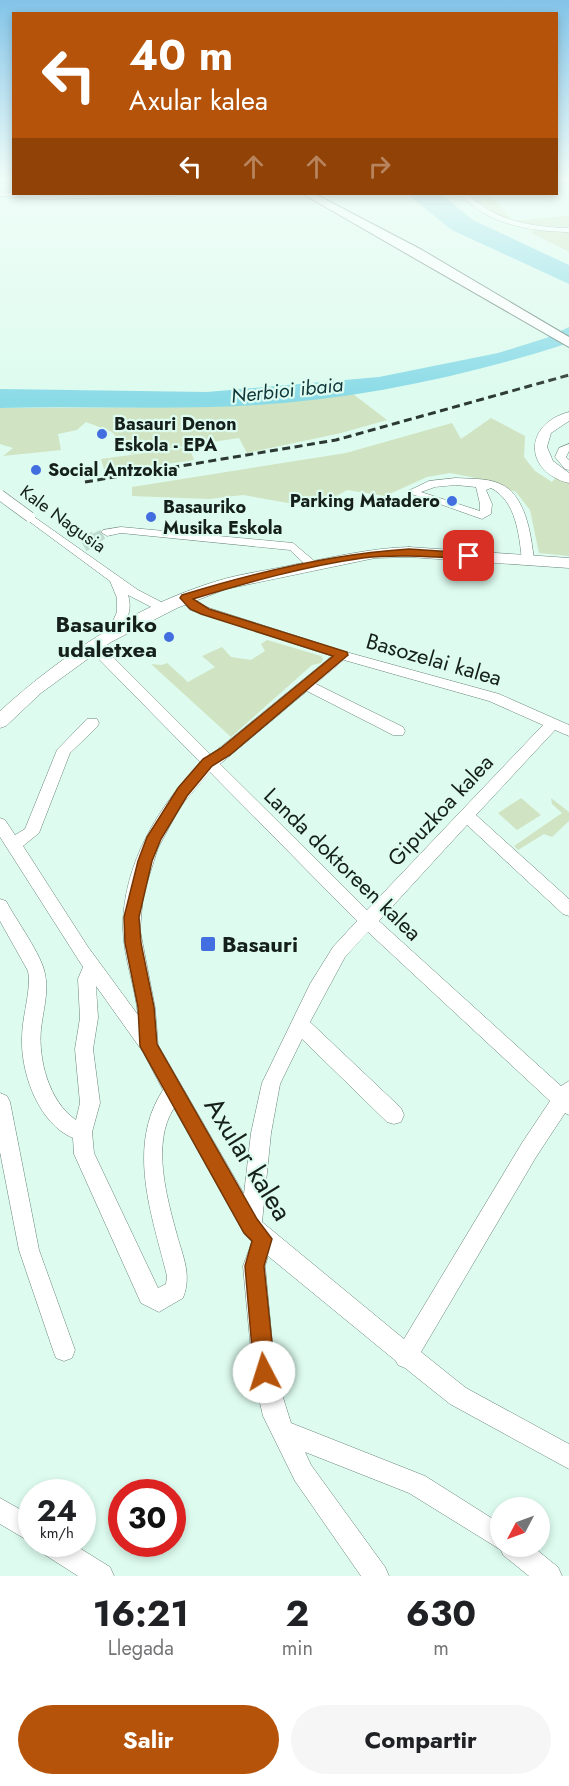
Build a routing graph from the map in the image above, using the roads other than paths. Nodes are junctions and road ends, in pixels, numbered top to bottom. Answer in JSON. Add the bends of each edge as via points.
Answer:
{"nodes":[{"id":1,"x":413,"y":251,"type":"edge"},
{"id":2,"x":434,"y":251,"type":"edge"},
{"id":3,"x":546,"y":313,"type":"dead end"},
{"id":4,"x":569,"y":343,"type":"edge"},
{"id":5,"x":569,"y":416,"type":"edge"},
{"id":6,"x":569,"y":447,"type":"edge"},
{"id":7,"x":569,"y":467,"type":"edge"},
{"id":8,"x":569,"y":478,"type":"edge"},
{"id":9,"x":487,"y":485,"type":"junction"},
{"id":10,"x":0,"y":495,"type":"edge"},
{"id":11,"x":107,"y":532,"type":"tunnel mouth"},
{"id":12,"x":528,"y":560,"type":"junction"},
{"id":13,"x":310,"y":561,"type":"junction"},
{"id":14,"x":569,"y":563,"type":"edge"},
{"id":15,"x":105,"y":572,"type":"junction"},
{"id":16,"x":186,"y":598,"type":"junction"},
{"id":17,"x":164,"y":608,"type":"junction"},
{"id":18,"x":123,"y":614,"type":"junction"},
{"id":19,"x":142,"y":619,"type":"junction"},
{"id":20,"x":99,"y":642,"type":"junction"},
{"id":21,"x":342,"y":655,"type":"junction"},
{"id":22,"x":306,"y":685,"type":"junction"},
{"id":23,"x":0,"y":721,"type":"edge"},
{"id":24,"x":92,"y":723,"type":"dead end"},
{"id":25,"x":553,"y":723,"type":"junction"},
{"id":26,"x":398,"y":731,"type":"dead end"},
{"id":27,"x":569,"y":731,"type":"edge"},
{"id":28,"x":208,"y":763,"type":"junction"},
{"id":29,"x":466,"y":815,"type":"junction"},
{"id":30,"x":0,"y":824,"type":"edge"},
{"id":31,"x":14,"y":844,"type":"junction"},
{"id":32,"x":0,"y":906,"type":"edge"},
{"id":33,"x":569,"y":909,"type":"edge"},
{"id":34,"x":366,"y":920,"type":"junction"},
{"id":35,"x":92,"y":966,"type":"junction"},
{"id":36,"x":300,"y":1025,"type":"junction"},
{"id":37,"x":149,"y":1046,"type":"junction"},
{"id":38,"x":174,"y":1090,"type":"junction"},
{"id":39,"x":567,"y":1098,"type":"edge"},
{"id":40,"x":0,"y":1102,"type":"edge"},
{"id":41,"x":394,"y":1115,"type":"dead end"},
{"id":42,"x":82,"y":1132,"type":"junction"},
{"id":43,"x":257,"y":1232,"type":"junction"},
{"id":44,"x":64,"y":1350,"type":"dead end"},
{"id":45,"x":406,"y":1357,"type":"junction"},
{"id":46,"x":282,"y":1431,"type":"junction"},
{"id":47,"x":569,"y":1457,"type":"edge"},
{"id":48,"x":0,"y":1510,"type":"edge"},
{"id":49,"x":18,"y":1522,"type":"edge"},
{"id":50,"x":490,"y":1531,"type":"edge"},
{"id":51,"x":71,"y":1557,"type":"edge"},
{"id":52,"x":526,"y":1557,"type":"edge"},
{"id":53,"x":101,"y":1576,"type":"edge"},
{"id":54,"x":376,"y":1576,"type":"edge"},
{"id":55,"x":549,"y":1576,"type":"edge"}],
"edges":[{"from":1,"to":4,"type":"highway"},
{"from":2,"to":3,"type":"highway"},
{"from":5,"to":8,"type":"main road","via":[[552,425],[540,440],[540,455]]},
{"from":6,"to":7,"type":"street","via":[[560,458]]},
{"from":9,"to":9,"type":"street","via":[[454,481],[412,492],[482,516],[486,504],[480,489]]},
{"from":9,"to":12,"type":"street","via":[[501,489],[522,520]]},
{"from":10,"to":15,"type":"street","name":"Kale Nagusia","bridge":true,"via":[[79,547]]},
{"from":11,"to":13,"type":"street","via":[[121,530],[293,548]]},
{"from":12,"to":13,"type":"main road","via":[[409,552]]},
{"from":12,"to":14,"type":"main road"},
{"from":13,"to":16,"type":"main road"},
{"from":15,"to":17,"type":"street","via":[[147,602]]},
{"from":15,"to":18,"type":"street","via":[[125,598]]},
{"from":16,"to":17,"type":"main road"},
{"from":16,"to":21,"type":"street","name":"Basozelai kalea","via":[[205,612]]},
{"from":17,"to":19,"type":"main road"},
{"from":18,"to":19,"type":"street"},
{"from":18,"to":20,"type":"street"},
{"from":19,"to":20,"type":"main road"},
{"from":20,"to":23,"type":"main road","via":[[35,689]]},
{"from":20,"to":28,"type":"street","name":"Landa doktoreen kalea"},
{"from":21,"to":22,"type":"street"},
{"from":21,"to":25,"type":"street","name":"Basozelai kalea","via":[[494,696]]},
{"from":22,"to":26,"type":"street"},
{"from":22,"to":28,"type":"street"},
{"from":24,"to":31,"type":"street","via":[[64,750],[31,833]]},
{"from":25,"to":27,"type":"street","name":"Basozelai kalea"},
{"from":25,"to":29,"type":"street","name":"Gipuzkoa kalea"},
{"from":28,"to":34,"type":"street","name":"Landa doktoreen kalea"},
{"from":28,"to":37,"type":"street","via":[[182,792],[154,837],[137,891],[133,943],[146,1007]]},
{"from":29,"to":33,"type":"street"},
{"from":29,"to":34,"type":"street","name":"Gipuzkoa kalea"},
{"from":30,"to":31,"type":"street","name":"Axular kalea"},
{"from":31,"to":35,"type":"street","name":"Axular kalea"},
{"from":32,"to":42,"type":"street","via":[[39,981],[32,1060],[54,1113],[66,1125]]},
{"from":34,"to":36,"type":"street","name":"Gipuzkoa kalea","via":[[339,952]]},
{"from":34,"to":39,"type":"street","name":"Landa doktoreen kalea"},
{"from":35,"to":37,"type":"street","name":"Axular kalea"},
{"from":35,"to":42,"type":"street","via":[[87,979],[84,1049],[90,1103]]},
{"from":36,"to":41,"type":"street"},
{"from":36,"to":43,"type":"street","name":"Gipuzkoa kalea","via":[[271,1083],[261,1133]]},
{"from":37,"to":38,"type":"street","name":"Axular kalea"},
{"from":38,"to":42,"type":"street","via":[[162,1110],[155,1138],[153,1182],[178,1276],[175,1290],[159,1301],[148,1295],[84,1154]]},
{"from":38,"to":43,"type":"street","name":"Axular kalea"},
{"from":39,"to":45,"type":"street","via":[[529,1150]]},
{"from":40,"to":44,"type":"street","via":[[28,1250]]},
{"from":43,"to":45,"type":"street","name":"Axular kalea"},
{"from":43,"to":46,"type":"street","name":"Gipuzkoa kalea","via":[[255,1266],[264,1372]]},
{"from":45,"to":47,"type":"street","name":"Axular kalea","via":[[459,1396]]},
{"from":46,"to":50,"type":"street","via":[[417,1484]]},
{"from":46,"to":54,"type":"street","name":"Gipuzkoa kalea","via":[[303,1473]]},
{"from":48,"to":49,"type":"street"},
{"from":51,"to":53,"type":"street"},
{"from":52,"to":55,"type":"street"}]}
